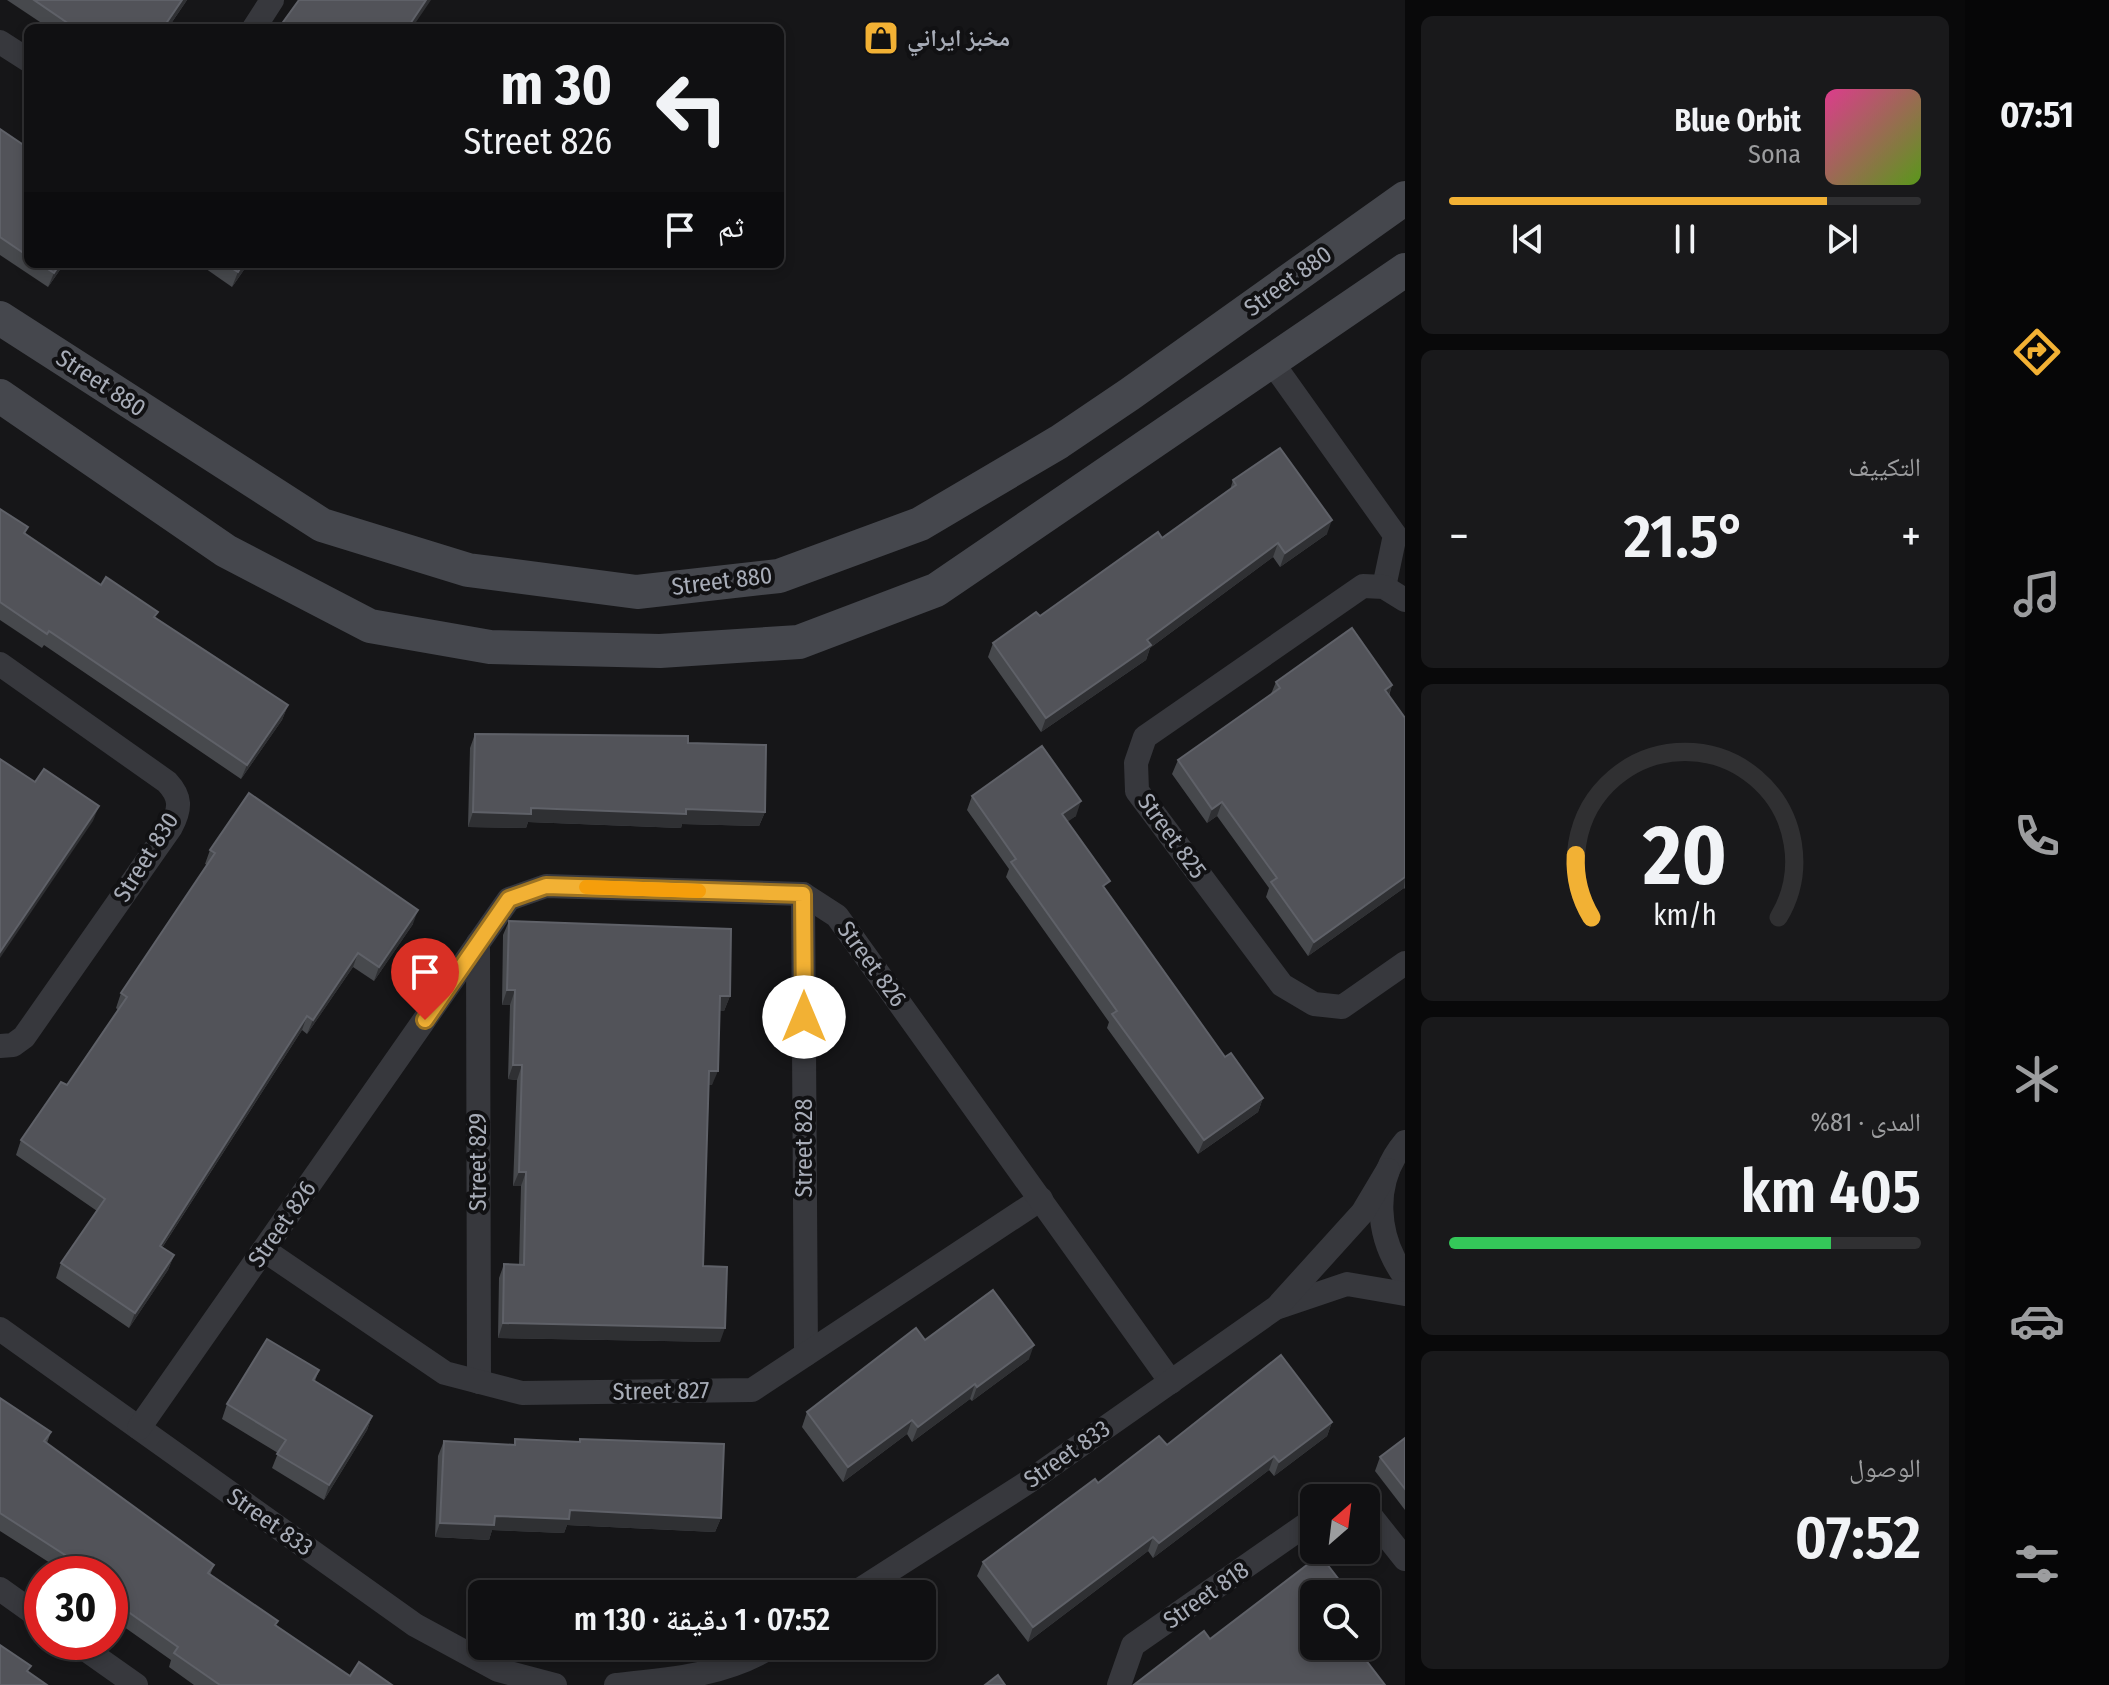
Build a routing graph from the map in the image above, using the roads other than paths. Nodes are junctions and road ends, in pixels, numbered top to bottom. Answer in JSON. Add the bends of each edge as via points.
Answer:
{"nodes":[{"id":1,"x":272,"y":0,"type":"edge"},
{"id":2,"x":257,"y":24,"type":"edge"},
{"id":3,"x":0,"y":42,"type":"edge"},
{"id":4,"x":24,"y":57,"type":"edge"},
{"id":5,"x":1405,"y":198,"type":"edge"},
{"id":6,"x":1405,"y":270,"type":"edge"},
{"id":7,"x":0,"y":318,"type":"edge"},
{"id":8,"x":1271,"y":361,"type":"junction"},
{"id":9,"x":0,"y":396,"type":"edge"},
{"id":10,"x":1395,"y":594,"type":"edge"},
{"id":11,"x":0,"y":664,"type":"edge"},
{"id":12,"x":803,"y":894,"type":"junction"},
{"id":13,"x":478,"y":943,"type":"junction"},
{"id":14,"x":1405,"y":963,"type":"edge"},
{"id":15,"x":0,"y":1046,"type":"edge"},
{"id":16,"x":1405,"y":1142,"type":"edge"},
{"id":17,"x":1388,"y":1170,"type":"junction"},
{"id":18,"x":1041,"y":1199,"type":"junction"},
{"id":19,"x":264,"y":1250,"type":"junction"},
{"id":20,"x":1405,"y":1277,"type":"edge"},
{"id":21,"x":1405,"y":1294,"type":"edge"},
{"id":22,"x":1277,"y":1307,"type":"junction"},
{"id":23,"x":0,"y":1329,"type":"edge"},
{"id":24,"x":806,"y":1354,"type":"junction"},
{"id":25,"x":479,"y":1382,"type":"junction"},
{"id":26,"x":1171,"y":1382,"type":"junction"},
{"id":27,"x":139,"y":1428,"type":"junction"},
{"id":28,"x":1380,"y":1528,"type":"edge"},
{"id":29,"x":1300,"y":1529,"type":"edge"},
{"id":30,"x":1405,"y":1559,"type":"edge"},
{"id":31,"x":875,"y":1580,"type":"edge"},
{"id":32,"x":0,"y":1589,"type":"edge"},
{"id":33,"x":24,"y":1606,"type":"edge"},
{"id":34,"x":101,"y":1660,"type":"edge"},
{"id":35,"x":746,"y":1660,"type":"edge"},
{"id":36,"x":136,"y":1685,"type":"edge"},
{"id":37,"x":555,"y":1685,"type":"edge"},
{"id":38,"x":616,"y":1685,"type":"edge"},
{"id":39,"x":1119,"y":1685,"type":"edge"}],
"edges":[{"from":1,"to":2,"type":"street"},
{"from":3,"to":4,"type":"street"},
{"from":5,"to":7,"type":"street","name":"Street 880","via":[[1059,442],[920,524],[779,576],[637,592],[468,570],[322,525]]},
{"from":6,"to":8,"type":"street"},
{"from":8,"to":9,"type":"street","via":[[936,590],[799,642],[660,651],[490,647],[370,626],[226,551]]},
{"from":8,"to":10,"type":"street","via":[[1395,535]]},
{"from":10,"to":14,"type":"street","name":"Street 825","via":[[1363,586],[1145,737],[1136,763],[1137,791],[1282,985],[1314,1004],[1342,1007]]},
{"from":11,"to":15,"type":"street","name":"Street 830","via":[[167,782],[179,804],[171,827],[24,1037]]},
{"from":12,"to":13,"type":"street","name":"Street 826","via":[[546,886],[509,899]]},
{"from":12,"to":18,"type":"street","name":"Street 826","via":[[837,916]]},
{"from":12,"to":24,"type":"street","name":"Street 828"},
{"from":13,"to":19,"type":"street","name":"Street 826"},
{"from":13,"to":25,"type":"street","name":"Street 829"},
{"from":16,"to":17,"type":"street","name":"Street 833"},
{"from":17,"to":20,"type":"street","via":[[1382,1189],[1382,1228]]},
{"from":17,"to":22,"type":"street","name":"Street 833","via":[[1363,1212]]},
{"from":18,"to":24,"type":"street","name":"Street 827"},
{"from":18,"to":26,"type":"street","name":"Street 826"},
{"from":19,"to":25,"type":"street","name":"Street 827","via":[[445,1373]]},
{"from":19,"to":27,"type":"street","name":"Street 826"},
{"from":21,"to":22,"type":"street","name":"Street 833","via":[[1347,1284]]},
{"from":22,"to":26,"type":"street","name":"Street 833"},
{"from":23,"to":27,"type":"street","name":"Street 833"},
{"from":24,"to":25,"type":"street","name":"Street 827","via":[[752,1390],[522,1393]]},
{"from":26,"to":31,"type":"street","name":"Street 833"},
{"from":27,"to":37,"type":"street","name":"Street 833","via":[[415,1625],[498,1670]]},
{"from":28,"to":30,"type":"street"},
{"from":29,"to":39,"type":"street","name":"Street 818","via":[[1133,1645]]},
{"from":32,"to":33,"type":"street"},
{"from":34,"to":36,"type":"street"},
{"from":35,"to":38,"type":"street","via":[[682,1677]]}]}
